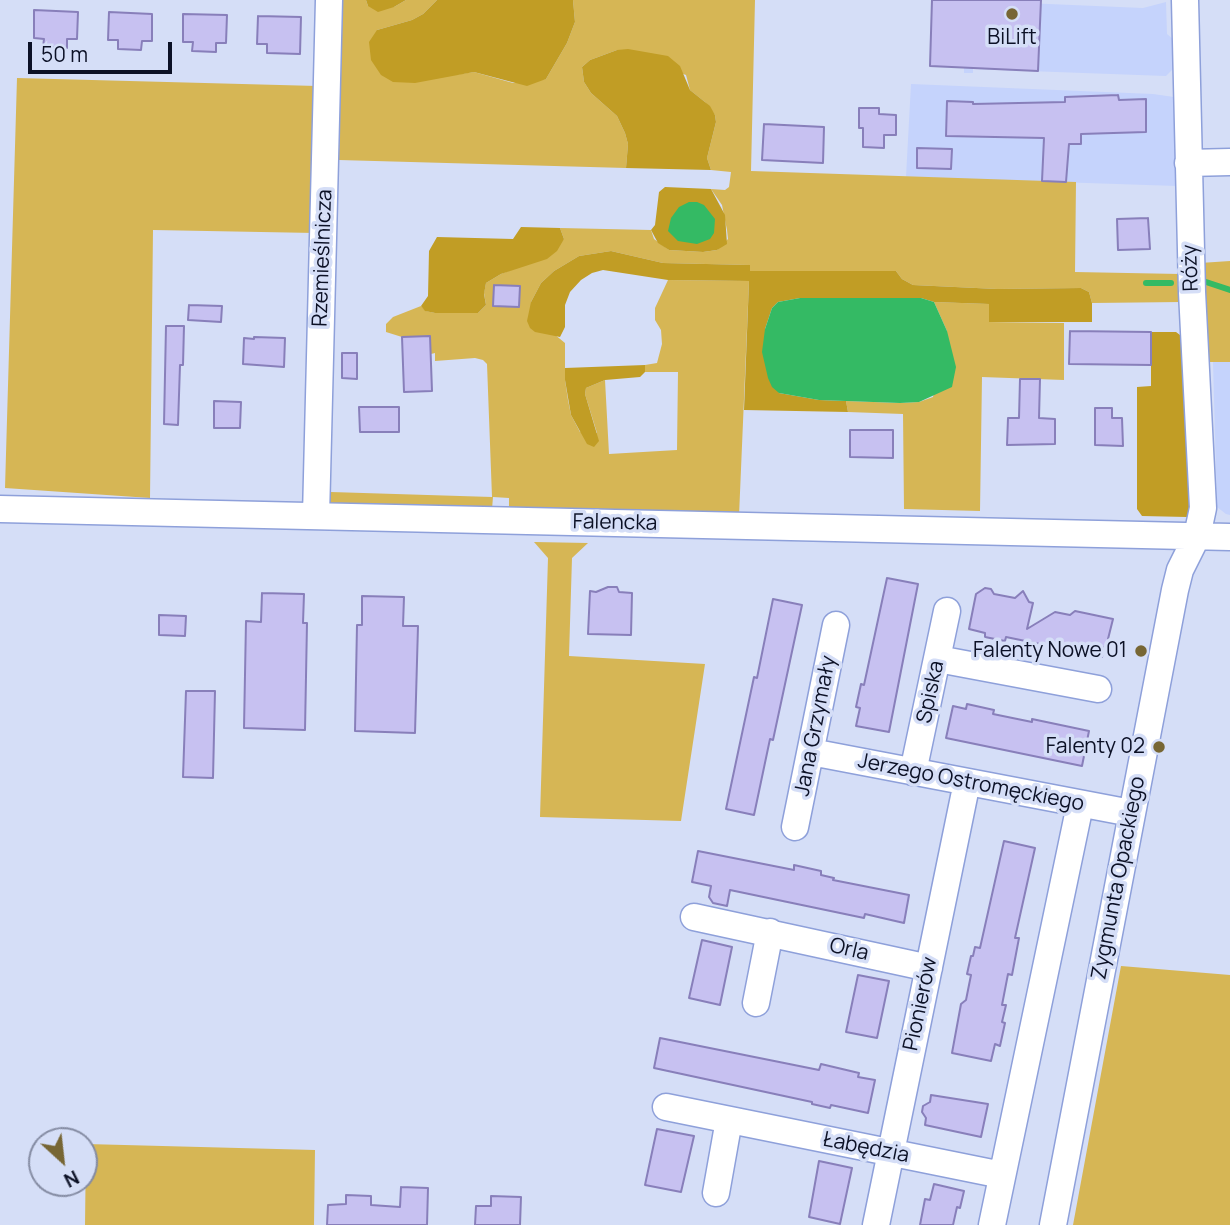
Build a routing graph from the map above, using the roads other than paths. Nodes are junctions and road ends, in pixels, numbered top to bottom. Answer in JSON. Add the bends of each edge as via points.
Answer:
{"nodes":[{"id":1,"x":329,"y":0,"type":"edge"},
{"id":2,"x":1185,"y":0,"type":"edge"},
{"id":3,"x":1230,"y":162,"type":"edge"},
{"id":4,"x":1188,"y":163,"type":"junction"},
{"id":5,"x":0,"y":509,"type":"edge"},
{"id":6,"x":316,"y":516,"type":"junction"},
{"id":7,"x":1197,"y":536,"type":"junction"},
{"id":8,"x":1230,"y":537,"type":"edge"},
{"id":9,"x":947,"y":611,"type":"dead end"},
{"id":10,"x":836,"y":625,"type":"dead end"},
{"id":11,"x":938,"y":659,"type":"junction"},
{"id":12,"x":1098,"y":689,"type":"dead end"},
{"id":13,"x":811,"y":752,"type":"junction"},
{"id":14,"x":913,"y":772,"type":"junction"},
{"id":15,"x":967,"y":782,"type":"junction"},
{"id":16,"x":1080,"y":805,"type":"junction"},
{"id":17,"x":1131,"y":813,"type":"junction"},
{"id":18,"x":795,"y":827,"type":"dead end"},
{"id":19,"x":694,"y":917,"type":"dead end"},
{"id":20,"x":770,"y":932,"type":"junction"},
{"id":21,"x":929,"y":968,"type":"junction"},
{"id":22,"x":756,"y":1003,"type":"dead end"},
{"id":23,"x":666,"y":1107,"type":"dead end"},
{"id":24,"x":729,"y":1120,"type":"junction"},
{"id":25,"x":891,"y":1153,"type":"junction"},
{"id":26,"x":1002,"y":1175,"type":"junction"},
{"id":27,"x":716,"y":1193,"type":"dead end"},
{"id":28,"x":876,"y":1225,"type":"edge"},
{"id":29,"x":992,"y":1225,"type":"edge"},
{"id":30,"x":1053,"y":1225,"type":"edge"}],
"edges":[{"from":1,"to":6,"type":"street","name":"Rzemieślnicza"},
{"from":2,"to":4,"type":"street","name":"Róży"},
{"from":3,"to":4,"type":"street"},
{"from":4,"to":7,"type":"street","name":"Róży","via":[[1203,492]]},
{"from":5,"to":6,"type":"street","name":"Falencka"},
{"from":6,"to":7,"type":"street","name":"Falencka"},
{"from":7,"to":8,"type":"street","name":"Falencka"},
{"from":7,"to":17,"type":"street","name":"Zygmunta Opackiego","via":[[1180,570]]},
{"from":9,"to":11,"type":"street","name":"Spiska"},
{"from":10,"to":13,"type":"street","name":"Jana Grzymały"},
{"from":11,"to":12,"type":"street"},
{"from":11,"to":14,"type":"street","name":"Spiska"},
{"from":13,"to":14,"type":"street","name":"Jerzego Ostromęckiego"},
{"from":13,"to":18,"type":"street","name":"Jana Grzymały"},
{"from":14,"to":15,"type":"street","name":"Jerzego Ostromęckiego"},
{"from":15,"to":16,"type":"street","name":"Jerzego Ostromęckiego"},
{"from":15,"to":21,"type":"street","name":"Pionierów"},
{"from":16,"to":17,"type":"street","name":"Jerzego Ostromęckiego"},
{"from":16,"to":26,"type":"street"},
{"from":17,"to":30,"type":"street","name":"Zygmunta Opackiego"},
{"from":19,"to":20,"type":"street","name":"Orla"},
{"from":20,"to":21,"type":"street","name":"Orla"},
{"from":20,"to":22,"type":"street"},
{"from":21,"to":25,"type":"street","name":"Pionierów"},
{"from":23,"to":24,"type":"street","name":"Łabędzia"},
{"from":24,"to":25,"type":"street","name":"Łabędzia"},
{"from":24,"to":27,"type":"street"},
{"from":25,"to":26,"type":"street","name":"Łabędzia"},
{"from":25,"to":28,"type":"street","name":"Pionierów"},
{"from":26,"to":29,"type":"street"}]}
